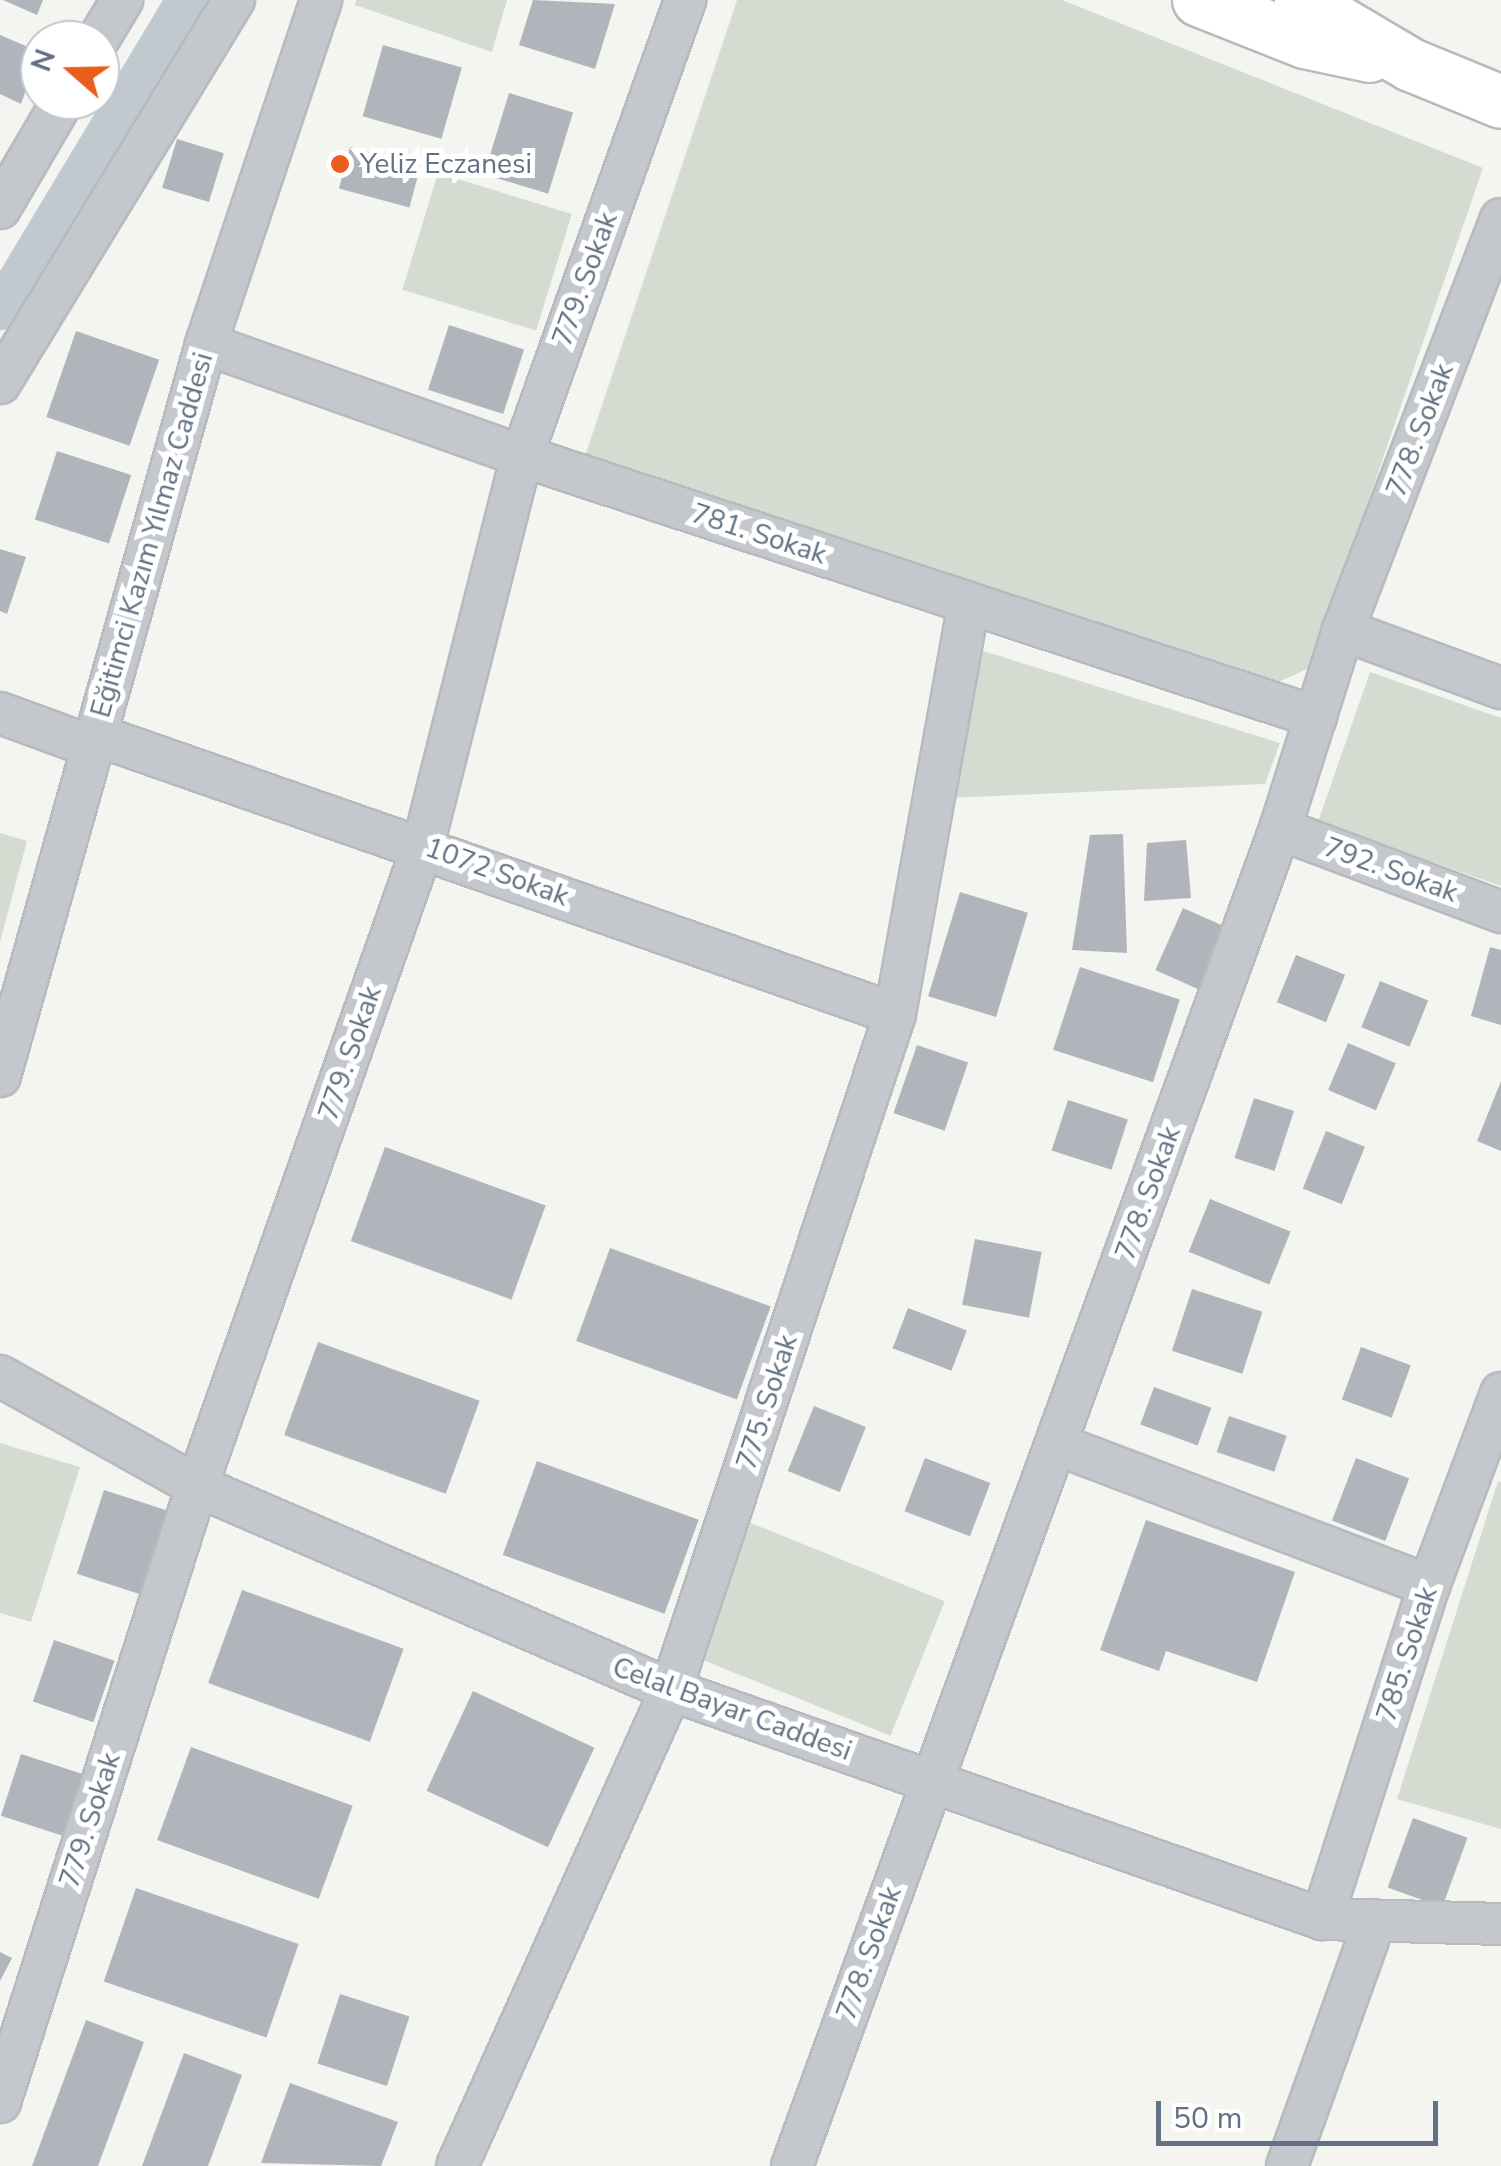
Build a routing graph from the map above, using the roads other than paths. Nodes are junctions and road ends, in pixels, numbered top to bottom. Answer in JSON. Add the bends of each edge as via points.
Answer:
{"nodes":[{"id":1,"x":234,"y":0,"type":"edge"},
{"id":2,"x":321,"y":0,"type":"edge"},
{"id":3,"x":684,"y":0,"type":"edge"},
{"id":4,"x":1199,"y":0,"type":"edge"},
{"id":5,"x":1301,"y":0,"type":"edge"},
{"id":6,"x":1411,"y":65,"type":"junction"},
{"id":7,"x":1501,"y":102,"type":"edge"},
{"id":8,"x":51,"y":120,"type":"edge"},
{"id":9,"x":0,"y":208,"type":"edge"},
{"id":10,"x":1501,"y":219,"type":"edge"},
{"id":11,"x":206,"y":344,"type":"junction"},
{"id":12,"x":0,"y":383,"type":"edge"},
{"id":13,"x":522,"y":456,"type":"junction"},
{"id":14,"x":970,"y":604,"type":"junction"},
{"id":15,"x":1344,"y":630,"type":"junction"},
{"id":16,"x":1501,"y":688,"type":"edge"},
{"id":17,"x":0,"y":713,"type":"edge"},
{"id":18,"x":1316,"y":717,"type":"junction"},
{"id":19,"x":94,"y":741,"type":"junction"},
{"id":20,"x":1280,"y":829,"type":"junction"},
{"id":21,"x":423,"y":846,"type":"junction"},
{"id":22,"x":1501,"y":912,"type":"edge"},
{"id":23,"x":896,"y":1014,"type":"junction"},
{"id":24,"x":0,"y":1076,"type":"edge"},
{"id":25,"x":0,"y":1376,"type":"edge"},
{"id":26,"x":1501,"y":1393,"type":"edge"},
{"id":27,"x":1056,"y":1444,"type":"junction"},
{"id":28,"x":197,"y":1486,"type":"junction"},
{"id":29,"x":1429,"y":1586,"type":"junction"},
{"id":30,"x":670,"y":1690,"type":"junction"},
{"id":31,"x":931,"y":1780,"type":"junction"},
{"id":32,"x":1322,"y":1918,"type":"junction"},
{"id":33,"x":1375,"y":1920,"type":"junction"},
{"id":34,"x":1501,"y":1924,"type":"edge"},
{"id":35,"x":0,"y":2102,"type":"edge"},
{"id":36,"x":457,"y":2166,"type":"edge"},
{"id":37,"x":792,"y":2166,"type":"edge"},
{"id":38,"x":1287,"y":2166,"type":"edge"}],
"edges":[{"from":1,"to":12,"type":"street"},
{"from":2,"to":11,"type":"street","name":"Eğitimci Kazım Yılmaz Caddesi"},
{"from":3,"to":13,"type":"street","name":"779. Sokak"},
{"from":4,"to":6,"type":"main road","via":[[1304,42]]},
{"from":5,"to":6,"type":"main road"},
{"from":6,"to":7,"type":"main road"},
{"from":8,"to":9,"type":"street"},
{"from":10,"to":15,"type":"street","name":"778. Sokak"},
{"from":11,"to":13,"type":"street","name":"781. Sokak"},
{"from":11,"to":19,"type":"street","name":"Eğitimci Kazım Yılmaz Caddesi"},
{"from":13,"to":14,"type":"street","name":"781. Sokak"},
{"from":13,"to":21,"type":"street","name":"779. Sokak"},
{"from":14,"to":18,"type":"street","name":"781. Sokak"},
{"from":14,"to":23,"type":"street","name":"775. Sokak"},
{"from":15,"to":16,"type":"street"},
{"from":15,"to":18,"type":"street","name":"778. Sokak"},
{"from":17,"to":19,"type":"street","name":"1072 Sokak"},
{"from":18,"to":20,"type":"street","name":"778. Sokak"},
{"from":19,"to":21,"type":"street","name":"1072 Sokak"},
{"from":19,"to":24,"type":"street","name":"Eğitimci Kazım Yılmaz Caddesi"},
{"from":20,"to":22,"type":"street","name":"792. Sokak"},
{"from":20,"to":27,"type":"street","name":"778. Sokak"},
{"from":21,"to":23,"type":"street","name":"1072 Sokak"},
{"from":21,"to":28,"type":"street","name":"779. Sokak"},
{"from":23,"to":30,"type":"street","name":"775. Sokak"},
{"from":25,"to":28,"type":"street","name":"Celal Bayar Caddesi"},
{"from":26,"to":29,"type":"street","name":"785. Sokak"},
{"from":27,"to":29,"type":"street"},
{"from":27,"to":31,"type":"street","name":"778. Sokak"},
{"from":28,"to":30,"type":"street","name":"Celal Bayar Caddesi"},
{"from":28,"to":35,"type":"street","name":"779. Sokak"},
{"from":29,"to":32,"type":"street","name":"785. Sokak"},
{"from":30,"to":31,"type":"street","name":"Celal Bayar Caddesi"},
{"from":30,"to":36,"type":"street","name":"775. Sokak"},
{"from":31,"to":32,"type":"street","name":"Celal Bayar Caddesi"},
{"from":31,"to":37,"type":"street","name":"778. Sokak"},
{"from":32,"to":33,"type":"street","name":"Celal Bayar Caddesi"},
{"from":33,"to":34,"type":"street","name":"Celal Bayar Caddesi"},
{"from":33,"to":38,"type":"street"}]}
